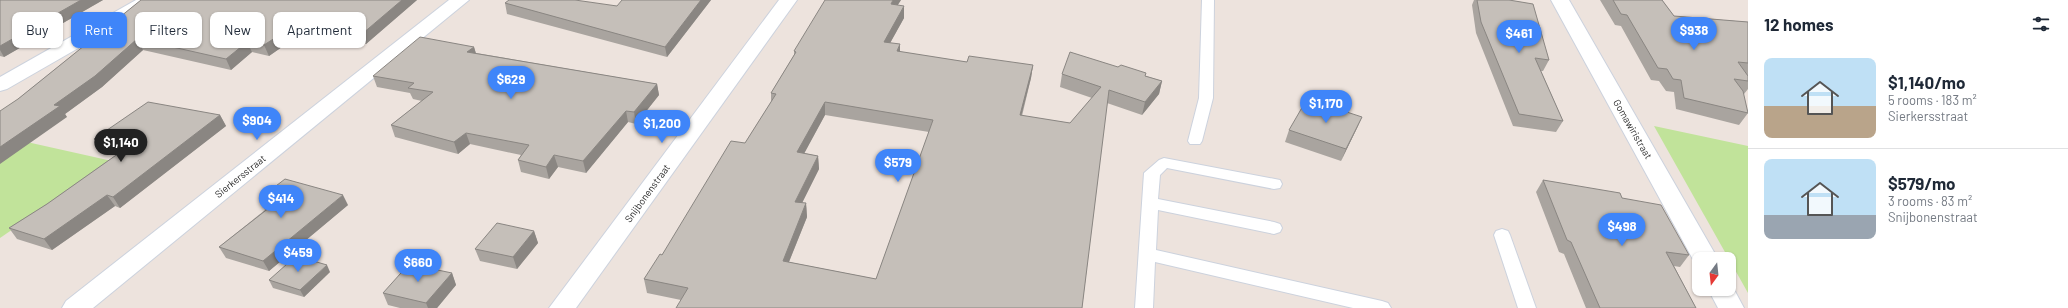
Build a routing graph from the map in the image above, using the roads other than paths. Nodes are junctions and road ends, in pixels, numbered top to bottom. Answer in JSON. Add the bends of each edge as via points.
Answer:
{"nodes":[{"id":1,"x":149,"y":0,"type":"edge"},
{"id":2,"x":460,"y":0,"type":"edge"},
{"id":3,"x":788,"y":0,"type":"edge"},
{"id":4,"x":1208,"y":0,"type":"edge"},
{"id":5,"x":1560,"y":0,"type":"edge"},
{"id":6,"x":0,"y":85,"type":"edge"},
{"id":7,"x":1195,"y":141,"type":"dead end"},
{"id":8,"x":1274,"y":184,"type":"dead end"},
{"id":9,"x":1151,"y":203,"type":"junction"},
{"id":10,"x":1274,"y":228,"type":"dead end"},
{"id":11,"x":1502,"y":235,"type":"dead end"},
{"id":12,"x":1701,"y":252,"type":"edge"},
{"id":13,"x":1148,"y":254,"type":"junction"},
{"id":14,"x":1725,"y":296,"type":"edge"},
{"id":15,"x":75,"y":308,"type":"edge"},
{"id":16,"x":562,"y":308,"type":"edge"},
{"id":17,"x":1144,"y":308,"type":"edge"},
{"id":18,"x":1382,"y":308,"type":"edge"},
{"id":19,"x":1527,"y":308,"type":"edge"},
{"id":20,"x":1732,"y":308,"type":"edge"}],
"edges":[{"from":1,"to":6,"type":"street"},
{"from":2,"to":15,"type":"street","name":"Sierkersstraat"},
{"from":3,"to":16,"type":"street","name":"Snijbonenstraat"},
{"from":4,"to":7,"type":"lane","via":[[1206,98]]},
{"from":5,"to":12,"type":"street","name":"Gomawiristraat"},
{"from":8,"to":9,"type":"lane","via":[[1164,163],[1152,173]]},
{"from":9,"to":10,"type":"lane"},
{"from":9,"to":13,"type":"lane"},
{"from":11,"to":19,"type":"lane"},
{"from":13,"to":17,"type":"lane"},
{"from":13,"to":18,"type":"lane"},
{"from":14,"to":20,"type":"street"}]}
